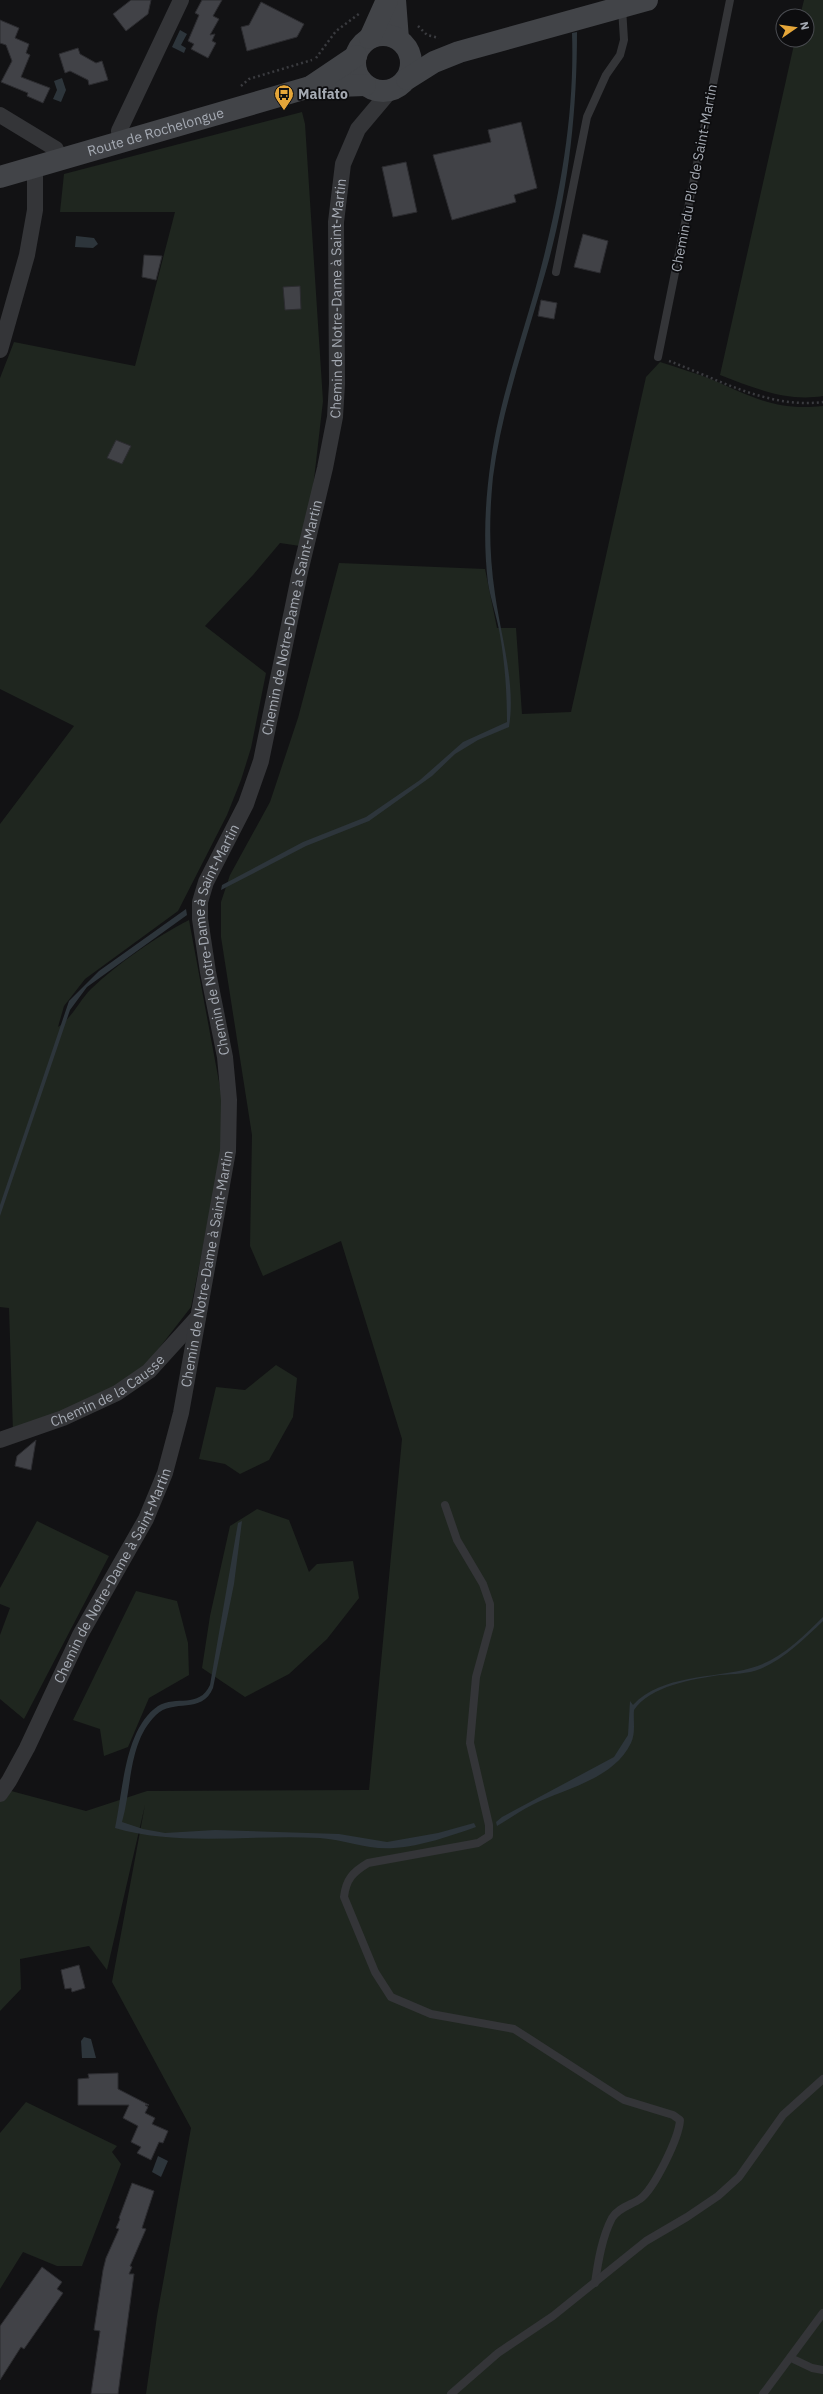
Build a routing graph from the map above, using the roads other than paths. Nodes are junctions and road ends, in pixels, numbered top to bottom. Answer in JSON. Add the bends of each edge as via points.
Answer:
{"nodes":[{"id":1,"x":181,"y":0,"type":"edge"},
{"id":2,"x":647,"y":0,"type":"edge"},
{"id":3,"x":730,"y":0,"type":"edge"},
{"id":4,"x":392,"y":3,"type":"edge"},
{"id":5,"x":622,"y":7,"type":"junction"},
{"id":6,"x":370,"y":38,"type":"junction"},
{"id":7,"x":402,"y":43,"type":"junction"},
{"id":8,"x":452,"y":45,"type":"junction"},
{"id":9,"x":356,"y":56,"type":"junction"},
{"id":10,"x":398,"y":85,"type":"junction"},
{"id":11,"x":366,"y":86,"type":"junction"},
{"id":12,"x":310,"y":87,"type":"junction"},
{"id":13,"x":0,"y":115,"type":"edge"},
{"id":14,"x":358,"y":129,"type":"junction"},
{"id":15,"x":123,"y":142,"type":"junction"},
{"id":16,"x":59,"y":160,"type":"junction"},
{"id":17,"x":35,"y":168,"type":"junction"},
{"id":18,"x":0,"y":178,"type":"edge"},
{"id":19,"x":556,"y":272,"type":"dead end"},
{"id":20,"x":0,"y":350,"type":"edge"},
{"id":21,"x":658,"y":356,"type":"road end"},
{"id":22,"x":198,"y":1317,"type":"junction"},
{"id":23,"x":0,"y":1440,"type":"edge"},
{"id":24,"x":445,"y":1505,"type":"dead end"},
{"id":25,"x":0,"y":1794,"type":"edge"},
{"id":26,"x":823,"y":2079,"type":"edge"},
{"id":27,"x":594,"y":2283,"type":"junction"},
{"id":28,"x":823,"y":2313,"type":"edge"},
{"id":29,"x":791,"y":2358,"type":"junction"},
{"id":30,"x":823,"y":2370,"type":"edge"},
{"id":31,"x":451,"y":2394,"type":"edge"},
{"id":32,"x":763,"y":2394,"type":"edge"}],
"edges":[{"from":1,"to":15,"type":"street","via":[[119,131]]},
{"from":2,"to":5,"type":"main road"},
{"from":3,"to":21,"type":"lane","name":"Chemin du Plo de Saint-Martin"},
{"from":4,"to":6,"type":"main road"},
{"from":4,"to":7,"type":"main road"},
{"from":5,"to":8,"type":"main road"},
{"from":5,"to":19,"type":"lane","via":[[624,40],[620,55],[606,75],[587,116]]},
{"from":6,"to":7,"type":"main road","via":[[389,36]]},
{"from":6,"to":9,"type":"main road","via":[[361,45]]},
{"from":7,"to":8,"type":"main road","via":[[431,51]]},
{"from":7,"to":10,"type":"main road","via":[[410,57],[411,68]]},
{"from":8,"to":10,"type":"main road","via":[[434,62]]},
{"from":9,"to":11,"type":"main road","via":[[358,77]]},
{"from":9,"to":12,"type":"main road","name":"Route de Rochelongue"},
{"from":10,"to":11,"type":"main road","via":[[374,91]]},
{"from":10,"to":14,"type":"street","name":"Chemin de Notre-Dame à Saint-Martin"},
{"from":11,"to":12,"type":"main road","name":"Route de Rochelongue"},
{"from":11,"to":14,"type":"street","name":"Chemin de Notre-Dame à Saint-Martin"},
{"from":12,"to":15,"type":"main road","name":"Route de Rochelongue"},
{"from":13,"to":16,"type":"street","via":[[56,149]]},
{"from":14,"to":22,"type":"street","name":"Chemin de Notre-Dame à Saint-Martin","via":[[343,164],[338,195],[337,384],[335,417],[325,468],[300,572],[261,761],[246,804],[206,882],[200,902],[200,919],[225,1057],[229,1100],[228,1151]]},
{"from":15,"to":16,"type":"main road","name":"Route de Rochelongue"},
{"from":16,"to":17,"type":"main road","name":"Route de Rochelongue"},
{"from":17,"to":18,"type":"main road","name":"Route de Rochelongue"},
{"from":17,"to":20,"type":"street","via":[[35,210],[27,255]]},
{"from":22,"to":23,"type":"street","name":"Chemin de la Causse","via":[[149,1371],[117,1394],[63,1418]]},
{"from":22,"to":25,"type":"street","name":"Chemin de Notre-Dame à Saint-Martin","via":[[181,1413],[165,1473],[152,1506],[80,1635],[27,1748],[10,1781]]},
{"from":24,"to":27,"type":"lane","via":[[457,1540],[483,1584],[490,1604],[490,1626],[476,1677],[470,1742],[489,1825],[489,1836],[478,1843],[368,1864],[352,1873],[345,1885],[344,1897],[375,1972],[391,1997],[431,2014],[514,2029],[624,2100],[673,2115],[680,2120],[679,2132],[672,2149],[651,2184],[641,2198],[626,2205],[613,2217]]},
{"from":26,"to":27,"type":"lane","via":[[783,2114],[739,2177],[687,2217],[646,2240]]},
{"from":27,"to":31,"type":"lane","via":[[553,2316],[498,2353]]},
{"from":28,"to":29,"type":"lane"},
{"from":29,"to":30,"type":"lane"},
{"from":29,"to":32,"type":"lane"}]}
